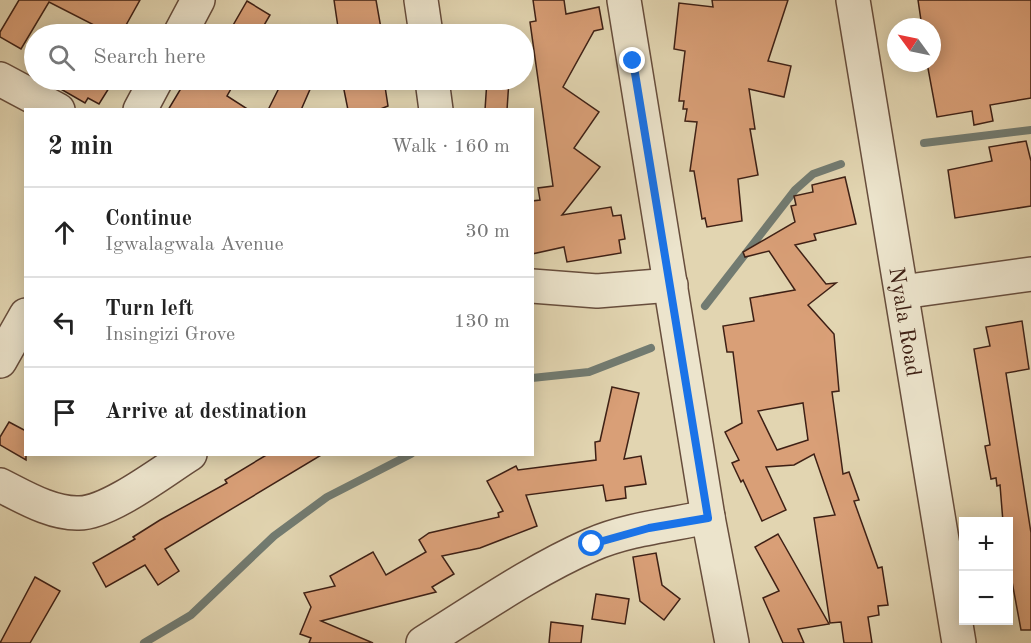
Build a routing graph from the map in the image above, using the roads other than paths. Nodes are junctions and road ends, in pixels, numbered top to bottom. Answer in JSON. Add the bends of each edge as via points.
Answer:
{"nodes":[{"id":1,"x":198,"y":0,"type":"edge"},
{"id":2,"x":422,"y":0,"type":"edge"},
{"id":3,"x":624,"y":0,"type":"edge"},
{"id":4,"x":853,"y":0,"type":"edge"},
{"id":5,"x":185,"y":24,"type":"edge"},
{"id":6,"x":425,"y":24,"type":"edge"},
{"id":7,"x":0,"y":79,"type":"edge"},
{"id":8,"x":151,"y":90,"type":"edge"},
{"id":9,"x":433,"y":90,"type":"edge"},
{"id":10,"x":54,"y":108,"type":"edge"},
{"id":11,"x":141,"y":108,"type":"edge"},
{"id":12,"x":436,"y":108,"type":"edge"},
{"id":13,"x":1031,"y":274,"type":"edge"},
{"id":14,"x":671,"y":285,"type":"junction"},
{"id":15,"x":534,"y":286,"type":"edge"},
{"id":16,"x":902,"y":292,"type":"junction"},
{"id":17,"x":24,"y":319,"type":"edge"},
{"id":18,"x":0,"y":361,"type":"edge"},
{"id":19,"x":187,"y":456,"type":"edge"},
{"id":20,"x":0,"y":485,"type":"edge"},
{"id":21,"x":708,"y":518,"type":"junction"},
{"id":22,"x":423,"y":643,"type":"edge"},
{"id":23,"x":732,"y":643,"type":"edge"},
{"id":24,"x":959,"y":643,"type":"edge"}],
"edges":[{"from":1,"to":5,"type":"street"},
{"from":2,"to":6,"type":"street"},
{"from":3,"to":14,"type":"street"},
{"from":4,"to":16,"type":"street","name":"Nyala Road"},
{"from":7,"to":10,"type":"street"},
{"from":8,"to":11,"type":"street"},
{"from":9,"to":12,"type":"street"},
{"from":13,"to":16,"type":"street"},
{"from":14,"to":15,"type":"street","via":[[597,291]]},
{"from":14,"to":21,"type":"street"},
{"from":16,"to":24,"type":"street","name":"Nyala Road"},
{"from":17,"to":18,"type":"street"},
{"from":19,"to":20,"type":"street","via":[[122,497],[81,513],[60,511]]},
{"from":21,"to":22,"type":"street","via":[[649,528],[592,544],[530,576]]},
{"from":21,"to":23,"type":"street"}]}
